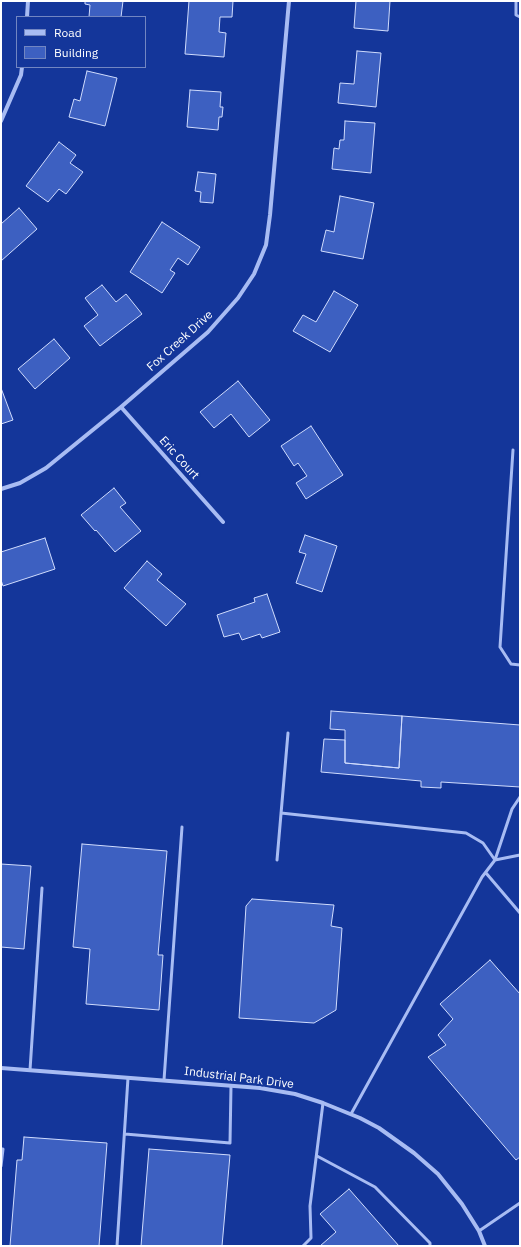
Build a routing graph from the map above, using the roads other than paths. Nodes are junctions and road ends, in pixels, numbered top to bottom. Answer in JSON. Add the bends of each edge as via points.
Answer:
{"nodes":[{"id":1,"x":28,"y":1,"type":"edge"},
{"id":2,"x":289,"y":1,"type":"edge"},
{"id":3,"x":516,"y":1,"type":"edge"},
{"id":4,"x":27,"y":16,"type":"edge"},
{"id":5,"x":520,"y":17,"type":"edge"},
{"id":6,"x":22,"y":68,"type":"edge"},
{"id":7,"x":1,"y":121,"type":"edge"},
{"id":8,"x":121,"y":407,"type":"junction"},
{"id":9,"x":513,"y":450,"type":"dead end"},
{"id":10,"x":1,"y":489,"type":"edge"},
{"id":11,"x":223,"y":522,"type":"dead end"},
{"id":12,"x":520,"y":665,"type":"edge"},
{"id":13,"x":288,"y":733,"type":"dead end"},
{"id":14,"x":520,"y":797,"type":"edge"},
{"id":15,"x":281,"y":813,"type":"junction"},
{"id":16,"x":182,"y":827,"type":"dead end"},
{"id":17,"x":520,"y":855,"type":"edge"},
{"id":18,"x":277,"y":860,"type":"dead end"},
{"id":19,"x":495,"y":860,"type":"junction"},
{"id":20,"x":486,"y":873,"type":"junction"},
{"id":21,"x":42,"y":888,"type":"dead end"},
{"id":22,"x":520,"y":913,"type":"edge"},
{"id":23,"x":1,"y":1068,"type":"edge"},
{"id":24,"x":30,"y":1070,"type":"junction"},
{"id":25,"x":128,"y":1078,"type":"junction"},
{"id":26,"x":164,"y":1080,"type":"junction"},
{"id":27,"x":231,"y":1086,"type":"junction"},
{"id":28,"x":323,"y":1103,"type":"junction"},
{"id":29,"x":351,"y":1114,"type":"junction"},
{"id":30,"x":125,"y":1134,"type":"junction"},
{"id":31,"x":1,"y":1149,"type":"edge"},
{"id":32,"x":317,"y":1156,"type":"junction"},
{"id":33,"x":1,"y":1166,"type":"edge"},
{"id":34,"x":520,"y":1203,"type":"edge"},
{"id":35,"x":479,"y":1231,"type":"junction"},
{"id":36,"x":117,"y":1246,"type":"edge"},
{"id":37,"x":303,"y":1246,"type":"edge"},
{"id":38,"x":430,"y":1246,"type":"edge"},
{"id":39,"x":485,"y":1246,"type":"edge"}],
"edges":[{"from":1,"to":4,"type":"street"},
{"from":2,"to":8,"type":"street","name":"Fox Creek Drive","via":[[270,215],[266,245],[257,267],[238,298],[208,332]]},
{"from":3,"to":5,"type":"lane","via":[[516,15]]},
{"from":6,"to":7,"type":"street"},
{"from":8,"to":10,"type":"street","name":"Fox Creek Drive","via":[[46,468],[20,483]]},
{"from":8,"to":11,"type":"street","name":"Eric Court"},
{"from":9,"to":12,"type":"lane","via":[[500,648],[511,664]]},
{"from":13,"to":15,"type":"lane"},
{"from":14,"to":19,"type":"lane","via":[[512,809]]},
{"from":15,"to":18,"type":"lane"},
{"from":15,"to":19,"type":"lane","via":[[466,833],[483,843]]},
{"from":16,"to":26,"type":"lane"},
{"from":17,"to":19,"type":"lane"},
{"from":19,"to":20,"type":"lane"},
{"from":20,"to":22,"type":"lane"},
{"from":20,"to":29,"type":"lane"},
{"from":21,"to":24,"type":"lane"},
{"from":23,"to":24,"type":"street","name":"Industrial Park Drive"},
{"from":24,"to":25,"type":"street","name":"Industrial Park Drive"},
{"from":25,"to":26,"type":"street","name":"Industrial Park Drive"},
{"from":25,"to":30,"type":"lane"},
{"from":26,"to":27,"type":"street","name":"Industrial Park Drive"},
{"from":27,"to":28,"type":"street","name":"Industrial Park Drive","via":[[295,1094]]},
{"from":27,"to":30,"type":"lane","via":[[230,1143]]},
{"from":28,"to":29,"type":"street","name":"Industrial Park Drive"},
{"from":28,"to":32,"type":"lane"},
{"from":29,"to":35,"type":"street","name":"Industrial Park Drive","via":[[379,1128],[414,1152],[438,1174]]},
{"from":30,"to":36,"type":"lane"},
{"from":31,"to":33,"type":"lane"},
{"from":32,"to":37,"type":"lane","via":[[310,1206],[311,1238]]},
{"from":32,"to":38,"type":"lane","via":[[375,1187],[430,1243]]},
{"from":34,"to":35,"type":"lane"},
{"from":35,"to":39,"type":"street","name":"Industrial Park Drive"}]}
